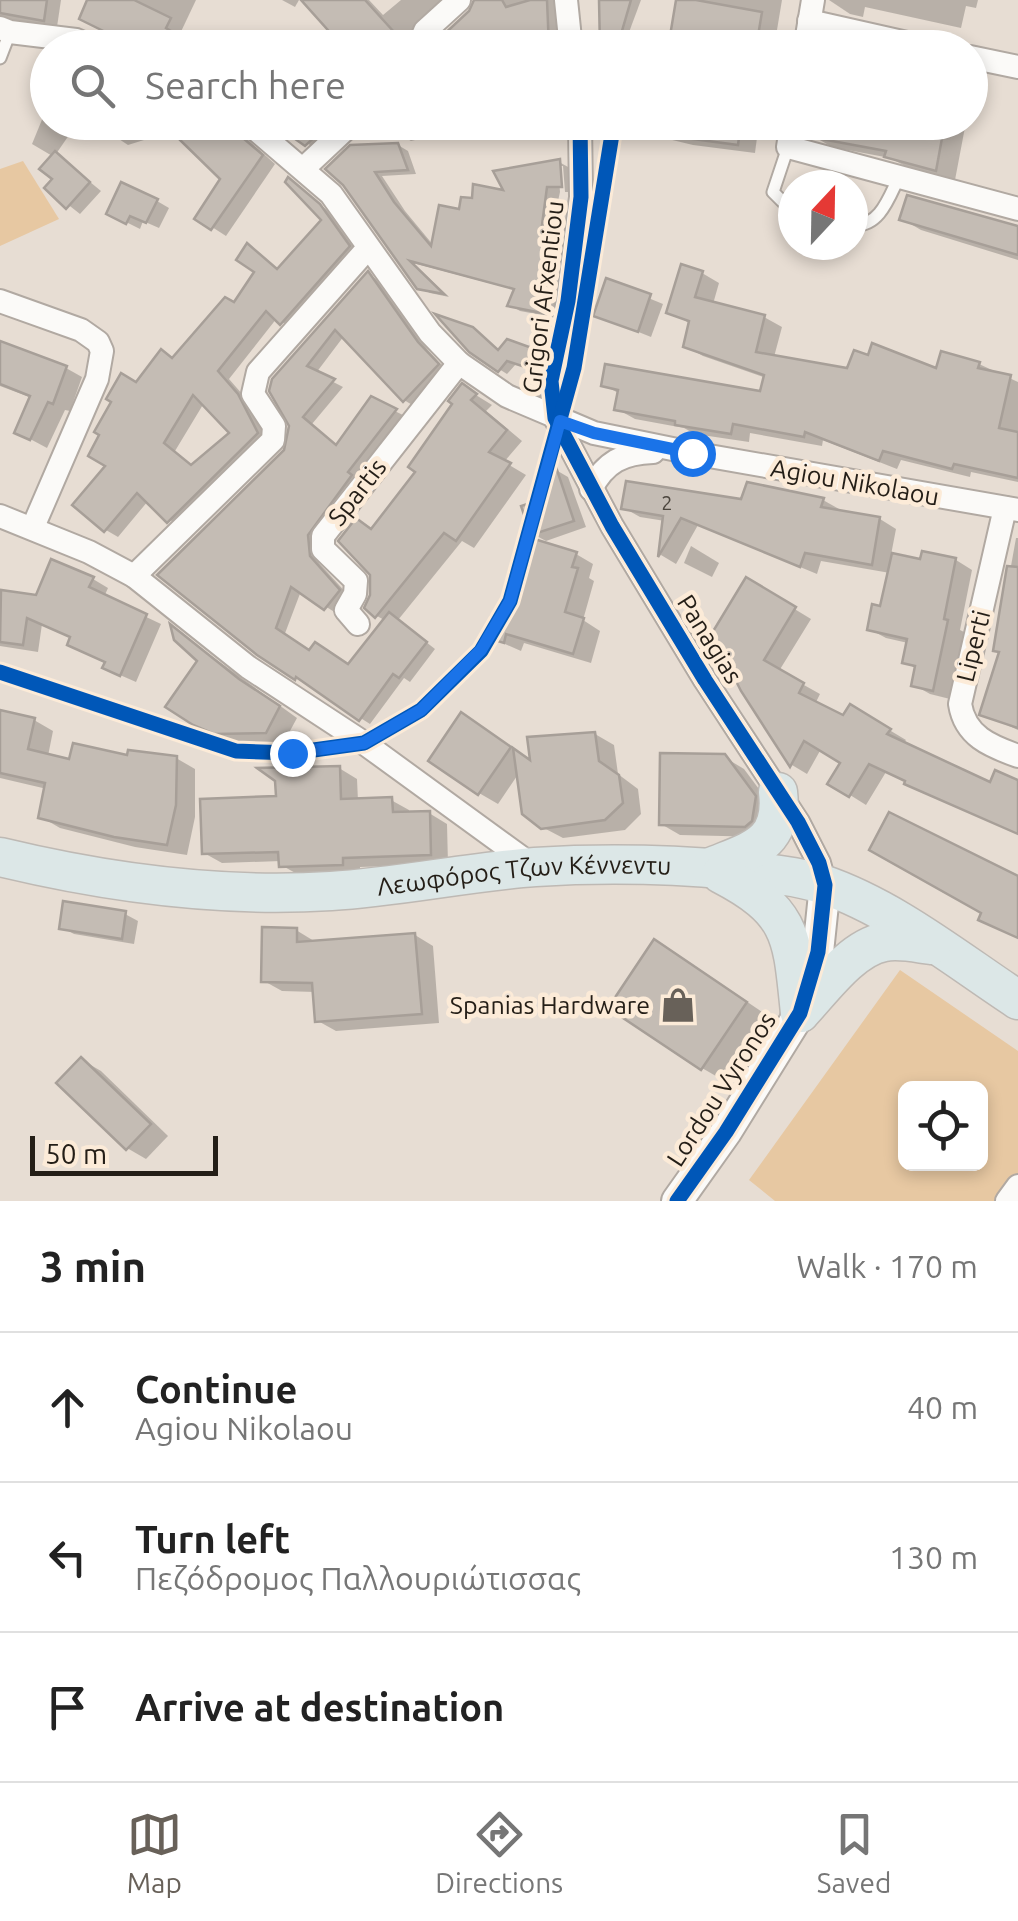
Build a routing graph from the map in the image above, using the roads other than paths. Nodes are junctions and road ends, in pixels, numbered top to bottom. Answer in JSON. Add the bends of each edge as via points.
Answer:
{"nodes":[{"id":1,"x":460,"y":0,"type":"edge"},
{"id":2,"x":566,"y":0,"type":"edge"},
{"id":3,"x":811,"y":10,"type":"edge"},
{"id":4,"x":5,"y":30,"type":"edge"},
{"id":5,"x":425,"y":30,"type":"edge"},
{"id":6,"x":569,"y":30,"type":"edge"},
{"id":7,"x":873,"y":30,"type":"edge"},
{"id":8,"x":30,"y":34,"type":"edge"},
{"id":9,"x":0,"y":58,"type":"edge"},
{"id":10,"x":988,"y":61,"type":"edge"},
{"id":11,"x":1018,"y":67,"type":"edge"},
{"id":12,"x":269,"y":140,"type":"edge"},
{"id":13,"x":334,"y":140,"type":"edge"},
{"id":14,"x":580,"y":140,"type":"edge"},
{"id":15,"x":789,"y":140,"type":"edge"},
{"id":16,"x":788,"y":147,"type":"junction"},
{"id":17,"x":304,"y":168,"type":"junction"},
{"id":18,"x":780,"y":170,"type":"edge"},
{"id":19,"x":900,"y":177,"type":"junction"},
{"id":20,"x":1018,"y":209,"type":"edge"},
{"id":21,"x":868,"y":222,"type":"edge"},
{"id":22,"x":368,"y":248,"type":"junction"},
{"id":23,"x":0,"y":301,"type":"edge"},
{"id":24,"x":460,"y":362,"type":"junction"},
{"id":25,"x":554,"y":418,"type":"junction"},
{"id":26,"x":692,"y":453,"type":"junction"},
{"id":27,"x":591,"y":489,"type":"junction"},
{"id":28,"x":1012,"y":509,"type":"edge"},
{"id":29,"x":0,"y":516,"type":"edge"},
{"id":30,"x":34,"y":527,"type":"junction"},
{"id":31,"x":134,"y":576,"type":"junction"},
{"id":32,"x":358,"y":624,"type":"dead end"},
{"id":33,"x":1018,"y":756,"type":"edge"},
{"id":34,"x":778,"y":792,"type":"junction"},
{"id":35,"x":0,"y":857,"type":"edge"},
{"id":36,"x":535,"y":868,"type":"junction"},
{"id":37,"x":709,"y":868,"type":"junction"},
{"id":38,"x":824,"y":885,"type":"junction"},
{"id":39,"x":934,"y":945,"type":"junction"},
{"id":40,"x":1018,"y":1000,"type":"edge"},
{"id":41,"x":800,"y":1013,"type":"junction"},
{"id":42,"x":1018,"y":1186,"type":"edge"},
{"id":43,"x":677,"y":1201,"type":"edge"},
{"id":44,"x":1007,"y":1201,"type":"edge"}],
"edges":[{"from":1,"to":5,"type":"street"},
{"from":2,"to":6,"type":"street"},
{"from":3,"to":7,"type":"street"},
{"from":4,"to":8,"type":"street"},
{"from":4,"to":9,"type":"lane"},
{"from":10,"to":11,"type":"street"},
{"from":12,"to":17,"type":"street"},
{"from":13,"to":17,"type":"street"},
{"from":14,"to":25,"type":"street","name":"Grigori Afxentiou","via":[[582,197],[551,381]]},
{"from":15,"to":16,"type":"street"},
{"from":16,"to":18,"type":"lane"},
{"from":16,"to":19,"type":"street"},
{"from":17,"to":22,"type":"street"},
{"from":19,"to":20,"type":"street"},
{"from":19,"to":21,"type":"lane","via":[[881,213]]},
{"from":22,"to":24,"type":"street","via":[[430,333]]},
{"from":22,"to":31,"type":"street","via":[[258,372],[254,394],[274,426],[273,440]]},
{"from":23,"to":30,"type":"street","via":[[81,330],[102,351],[97,378]]},
{"from":24,"to":25,"type":"street","via":[[507,396]]},
{"from":24,"to":32,"type":"street","name":"Spartis","via":[[323,536],[323,549],[356,581],[346,610]]},
{"from":25,"to":26,"type":"street","name":"Agiou Nikolaou"},
{"from":25,"to":27,"type":"street","name":"Panagias"},
{"from":26,"to":27,"type":"street","name":"Agiou Nikolaou","via":[[642,452],[615,460]]},
{"from":26,"to":28,"type":"street","name":"Agiou Nikolaou"},
{"from":27,"to":34,"type":"street","name":"Panagias"},
{"from":28,"to":33,"type":"street","name":"Liperti","via":[[960,704],[982,740]]},
{"from":29,"to":30,"type":"street"},
{"from":30,"to":31,"type":"street"},
{"from":31,"to":36,"type":"street","via":[[248,667]]},
{"from":34,"to":37,"type":"main road","via":[[777,823],[766,841]]},
{"from":34,"to":38,"type":"street","name":"Panagias","via":[[810,844]]},
{"from":35,"to":36,"type":"main road","name":"Λεωφόρος Τζων Κέννεντυ","via":[[143,884],[233,892],[335,891]]},
{"from":36,"to":37,"type":"main road","name":"Λεωφόρος Τζων Κέννεντυ"},
{"from":37,"to":38,"type":"main road","name":"Λεωφόρος Τζων Κέννεντυ"},
{"from":37,"to":41,"type":"main road","via":[[765,899],[777,914],[792,948]]},
{"from":38,"to":39,"type":"main road","name":"Λεωφόρος Τζων Κέννεντυ"},
{"from":38,"to":41,"type":"street","name":"Lordou Vyronos","via":[[818,952]]},
{"from":39,"to":40,"type":"main road","name":"Λεωφόρος Τζων Κέννεντυ"},
{"from":39,"to":41,"type":"main road","via":[[874,944]]},
{"from":41,"to":43,"type":"street","name":"Lordou Vyronos"},
{"from":42,"to":44,"type":"street"}]}
